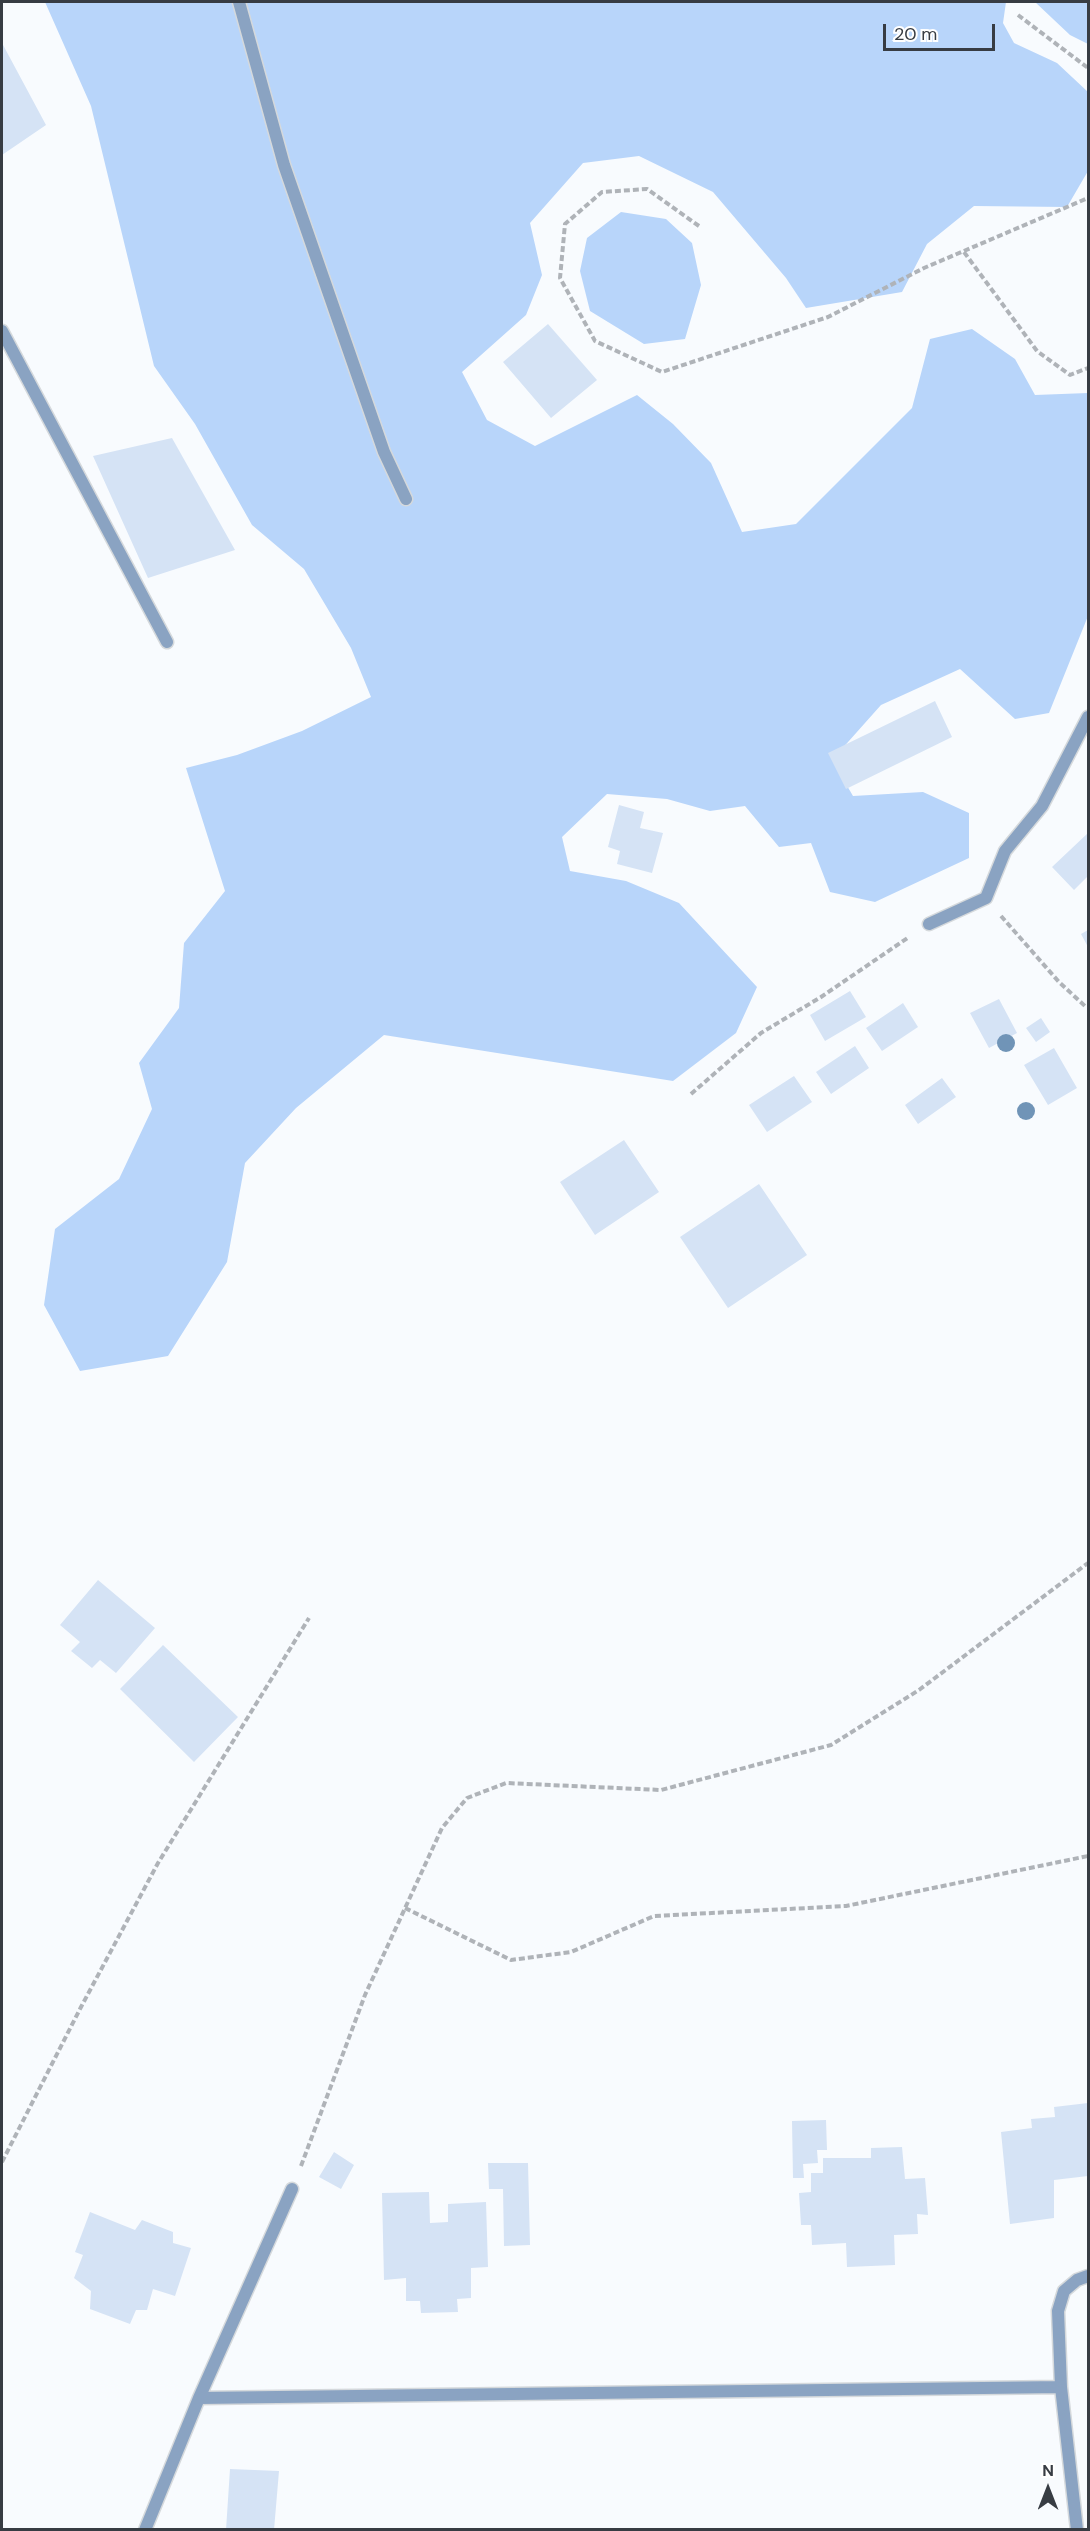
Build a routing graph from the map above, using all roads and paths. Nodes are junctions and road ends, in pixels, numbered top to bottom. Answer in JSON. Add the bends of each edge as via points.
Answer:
{"nodes":[{"id":1,"x":239,"y":2,"type":"edge"},
{"id":2,"x":1018,"y":15,"type":"dead end"},
{"id":3,"x":1089,"y":68,"type":"edge"},
{"id":4,"x":1089,"y":198,"type":"edge"},
{"id":5,"x":699,"y":226,"type":"dead end"},
{"id":6,"x":963,"y":252,"type":"junction"},
{"id":7,"x":2,"y":331,"type":"edge"},
{"id":8,"x":1089,"y":368,"type":"edge"},
{"id":9,"x":406,"y":499,"type":"dead end"},
{"id":10,"x":167,"y":642,"type":"dead end"},
{"id":11,"x":1089,"y":717,"type":"edge"},
{"id":12,"x":986,"y":898,"type":"junction"},
{"id":13,"x":929,"y":924,"type":"joint"},
{"id":14,"x":1086,"y":1007,"type":"dead end"},
{"id":15,"x":691,"y":1094,"type":"dead end"},
{"id":16,"x":1089,"y":1563,"type":"edge"},
{"id":17,"x":309,"y":1618,"type":"dead end"},
{"id":18,"x":1089,"y":1856,"type":"edge"},
{"id":19,"x":405,"y":1908,"type":"junction"},
{"id":20,"x":2,"y":2162,"type":"edge"},
{"id":21,"x":292,"y":2189,"type":"joint"},
{"id":22,"x":1089,"y":2276,"type":"edge"},
{"id":23,"x":1060,"y":2386,"type":"junction"},
{"id":24,"x":199,"y":2398,"type":"junction"},
{"id":25,"x":145,"y":2529,"type":"edge"},
{"id":26,"x":1077,"y":2529,"type":"edge"}],
"edges":[{"from":1,"to":9,"type":"street","via":[[284,165],[384,452]]},
{"from":2,"to":3,"type":"path"},
{"from":4,"to":6,"type":"path"},
{"from":5,"to":6,"type":"path","via":[[647,189],[602,192],[565,224],[560,278],[595,341],[662,372],[828,317]]},
{"from":6,"to":8,"type":"path","via":[[1037,351],[1070,375]]},
{"from":7,"to":10,"type":"street"},
{"from":11,"to":12,"type":"street","via":[[1042,806],[1005,850]]},
{"from":12,"to":13,"type":"street"},
{"from":12,"to":14,"type":"path"},
{"from":13,"to":15,"type":"path","via":[[761,1033]]},
{"from":16,"to":19,"type":"path","via":[[919,1690],[831,1745],[660,1790],[506,1783],[467,1798],[442,1828]]},
{"from":17,"to":20,"type":"path","via":[[158,1863]]},
{"from":18,"to":19,"type":"path","via":[[846,1906],[654,1916],[571,1952],[511,1960]]},
{"from":19,"to":21,"type":"path","via":[[365,1995]]},
{"from":21,"to":24,"type":"street"},
{"from":22,"to":23,"type":"street","via":[[1064,2291],[1058,2311]]},
{"from":23,"to":24,"type":"street"},
{"from":23,"to":26,"type":"street"},
{"from":24,"to":25,"type":"street"}]}
